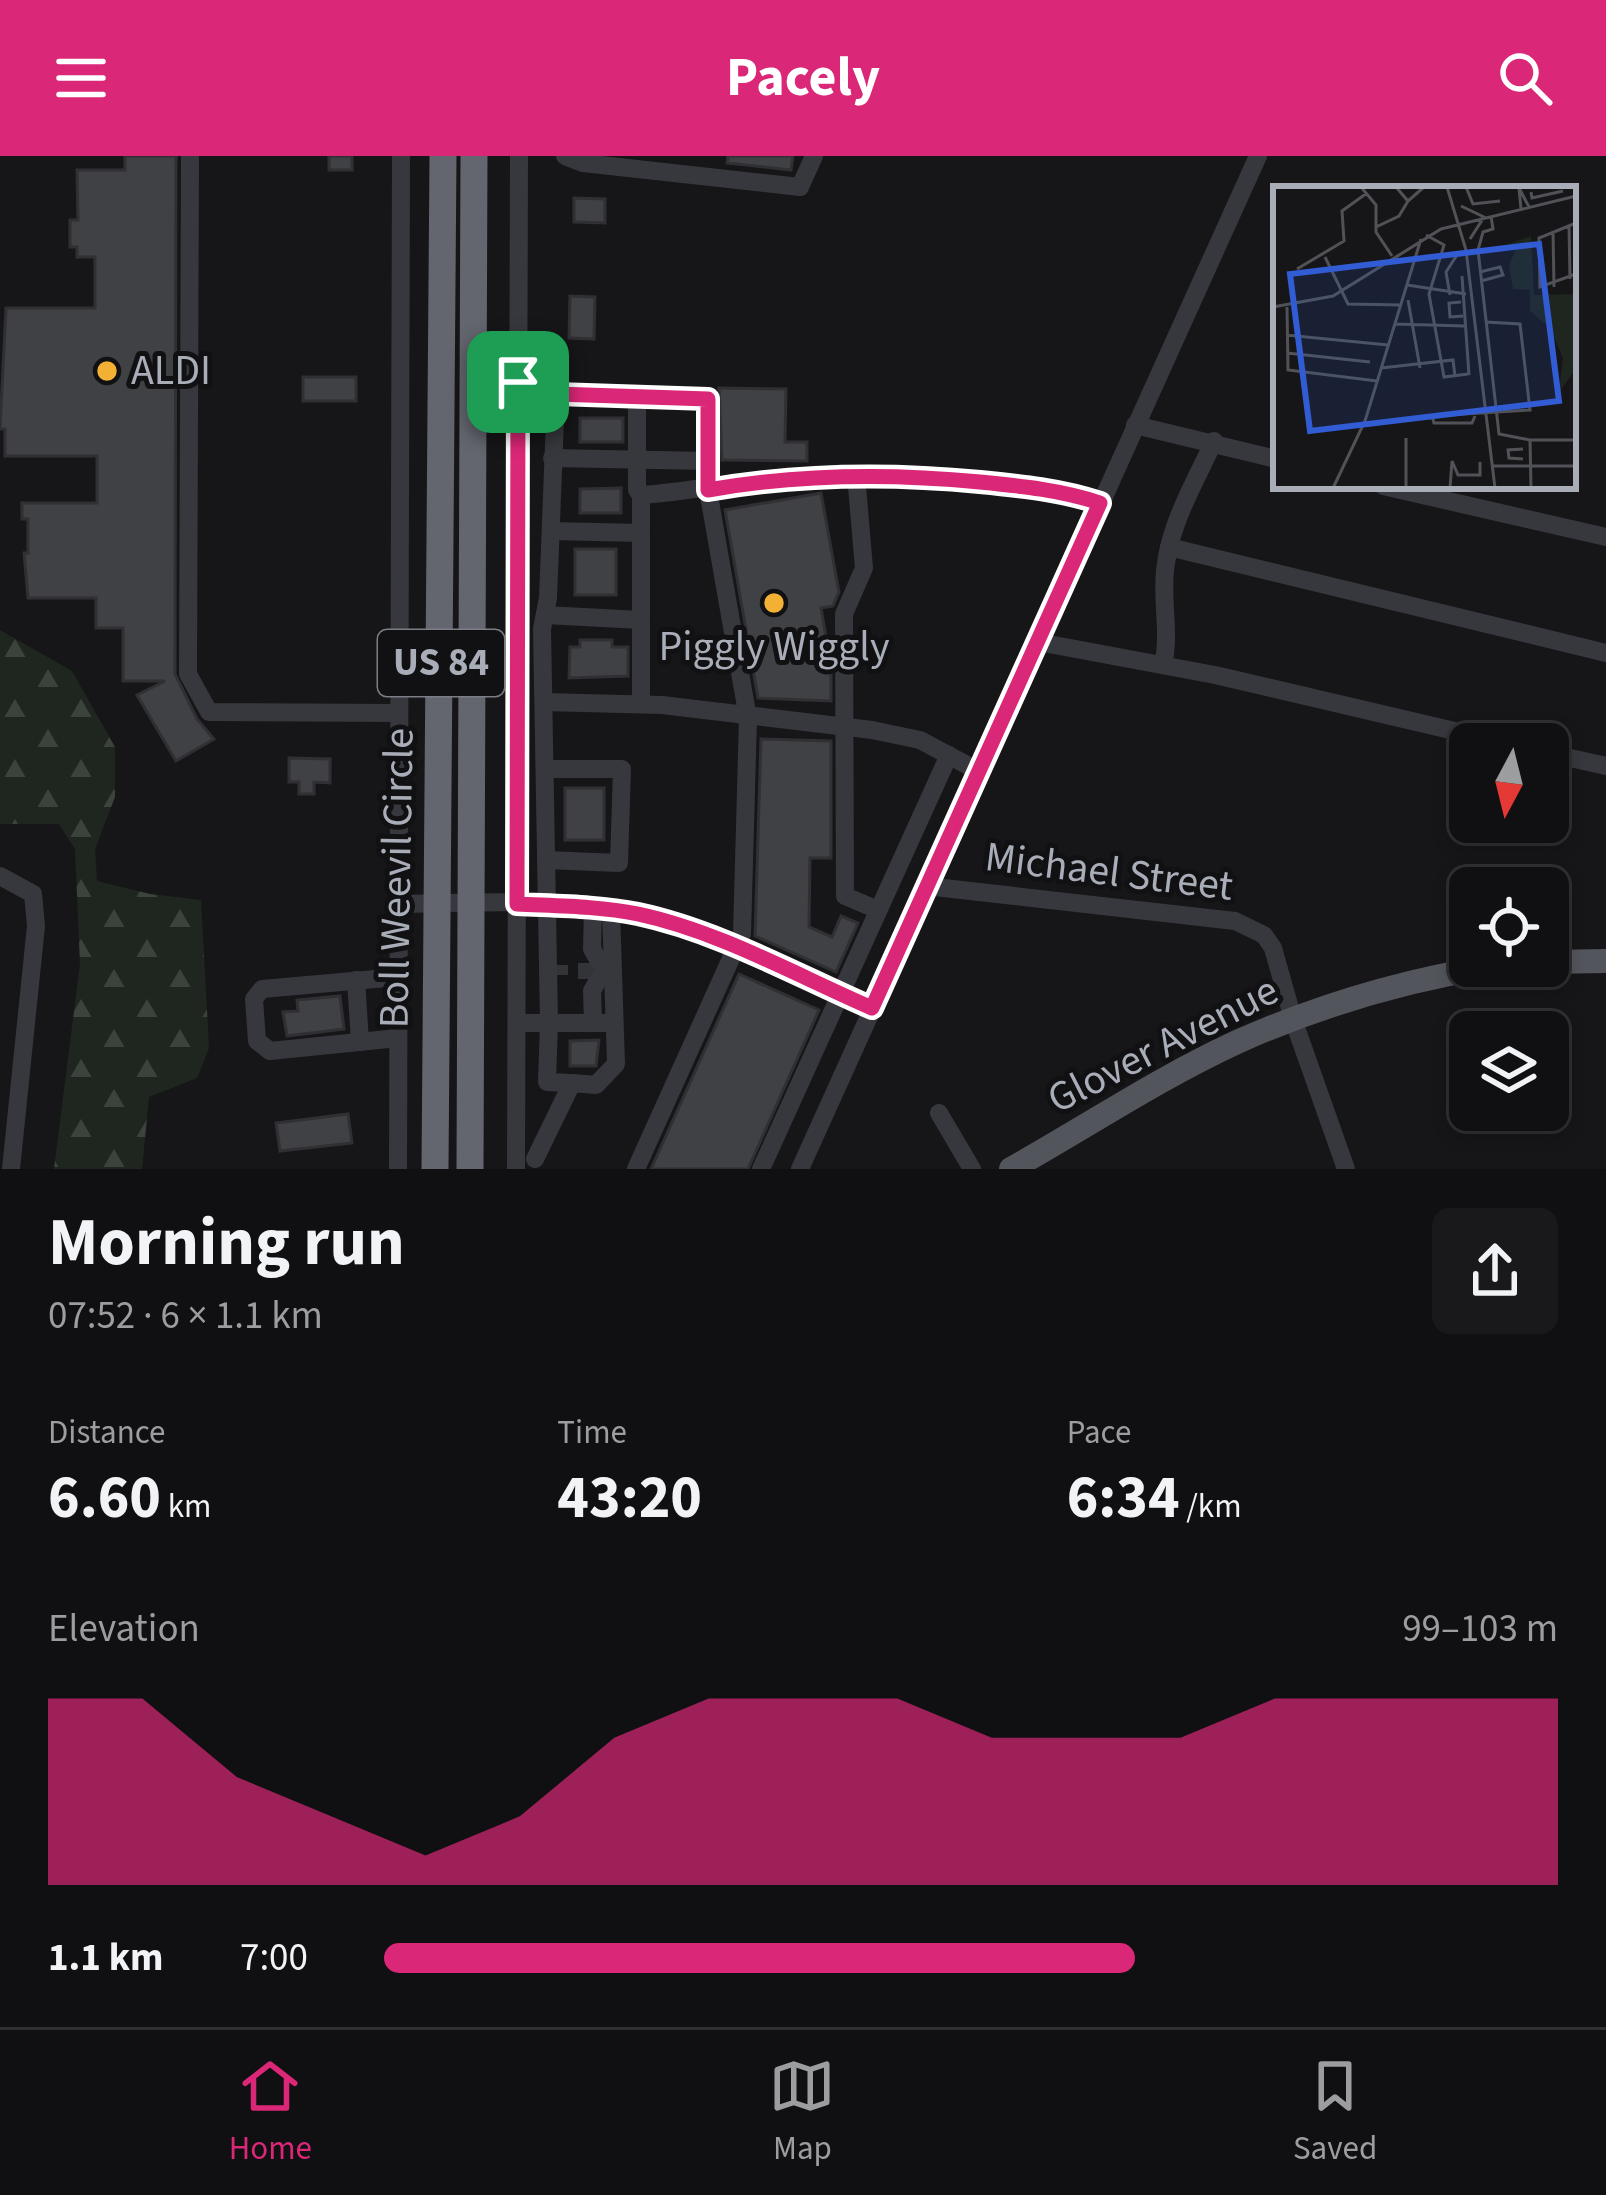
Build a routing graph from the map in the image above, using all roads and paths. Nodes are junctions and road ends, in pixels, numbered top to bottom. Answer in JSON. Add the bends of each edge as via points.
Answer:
{"nodes":[{"id":1,"x":190,"y":156,"type":"edge"},
{"id":2,"x":401,"y":156,"type":"edge"},
{"id":3,"x":443,"y":156,"type":"edge"},
{"id":4,"x":474,"y":156,"type":"edge"},
{"id":5,"x":519,"y":156,"type":"edge"},
{"id":6,"x":565,"y":156,"type":"edge"},
{"id":7,"x":814,"y":156,"type":"edge"},
{"id":8,"x":1258,"y":156,"type":"edge"},
{"id":9,"x":518,"y":382,"type":"junction"},
{"id":10,"x":556,"y":394,"type":"junction"},
{"id":11,"x":637,"y":397,"type":"junction"},
{"id":12,"x":1135,"y":425,"type":"junction"},
{"id":13,"x":1214,"y":441,"type":"junction"},
{"id":14,"x":552,"y":458,"type":"junction"},
{"id":15,"x":1273,"y":458,"type":"edge"},
{"id":16,"x":636,"y":459,"type":"junction"},
{"id":17,"x":707,"y":461,"type":"junction"},
{"id":18,"x":856,"y":475,"type":"junction"},
{"id":19,"x":1396,"y":489,"type":"edge"},
{"id":20,"x":708,"y":490,"type":"junction"},
{"id":21,"x":641,"y":495,"type":"junction"},
{"id":22,"x":1100,"y":503,"type":"junction"},
{"id":23,"x":517,"y":514,"type":"junction"},
{"id":24,"x":552,"y":524,"type":"junction"},
{"id":25,"x":641,"y":533,"type":"junction"},
{"id":26,"x":1606,"y":537,"type":"edge"},
{"id":27,"x":1169,"y":547,"type":"junction"},
{"id":28,"x":545,"y":615,"type":"junction"},
{"id":29,"x":641,"y":620,"type":"junction"},
{"id":30,"x":1038,"y":642,"type":"junction"},
{"id":31,"x":1606,"y":653,"type":"edge"},
{"id":32,"x":1162,"y":665,"type":"junction"},
{"id":33,"x":517,"y":673,"type":"junction"},
{"id":34,"x":544,"y":674,"type":"junction"},
{"id":35,"x":544,"y":702,"type":"junction"},
{"id":36,"x":641,"y":704,"type":"junction"},
{"id":37,"x":399,"y":713,"type":"junction"},
{"id":38,"x":748,"y":718,"type":"junction"},
{"id":39,"x":847,"y":726,"type":"junction"},
{"id":40,"x":1449,"y":730,"type":"edge"},
{"id":41,"x":949,"y":755,"type":"junction"},
{"id":42,"x":1569,"y":758,"type":"edge"},
{"id":43,"x":1606,"y":766,"type":"edge"},
{"id":44,"x":545,"y":769,"type":"junction"},
{"id":45,"x":978,"y":771,"type":"junction"},
{"id":46,"x":546,"y":860,"type":"junction"},
{"id":47,"x":0,"y":876,"type":"edge"},
{"id":48,"x":926,"y":886,"type":"junction"},
{"id":49,"x":440,"y":903,"type":"junction"},
{"id":50,"x":398,"y":904,"type":"junction"},
{"id":51,"x":471,"y":904,"type":"junction"},
{"id":52,"x":517,"y":904,"type":"junction"},
{"id":53,"x":552,"y":906,"type":"junction"},
{"id":54,"x":602,"y":909,"type":"junction"},
{"id":55,"x":878,"y":910,"type":"junction"},
{"id":56,"x":736,"y":949,"type":"junction"},
{"id":57,"x":1569,"y":962,"type":"edge"},
{"id":58,"x":1606,"y":962,"type":"edge"},
{"id":59,"x":1449,"y":974,"type":"edge"},
{"id":60,"x":398,"y":977,"type":"junction"},
{"id":61,"x":356,"y":980,"type":"junction"},
{"id":62,"x":841,"y":994,"type":"junction"},
{"id":63,"x":872,"y":1008,"type":"junction"},
{"id":64,"x":1293,"y":1019,"type":"junction"},
{"id":65,"x":517,"y":1023,"type":"junction"},
{"id":66,"x":555,"y":1023,"type":"junction"},
{"id":67,"x":593,"y":1023,"type":"junction"},
{"id":68,"x":614,"y":1023,"type":"junction"},
{"id":69,"x":398,"y":1038,"type":"junction"},
{"id":70,"x":360,"y":1042,"type":"junction"},
{"id":71,"x":572,"y":1083,"type":"junction"},
{"id":72,"x":938,"y":1113,"type":"dead end"},
{"id":73,"x":523,"y":1159,"type":"edge"},
{"id":74,"x":431,"y":1166,"type":"edge"},
{"id":75,"x":764,"y":1168,"type":"edge"},
{"id":76,"x":11,"y":1169,"type":"edge"},
{"id":77,"x":398,"y":1169,"type":"edge"},
{"id":78,"x":470,"y":1169,"type":"edge"},
{"id":79,"x":557,"y":1169,"type":"edge"},
{"id":80,"x":636,"y":1169,"type":"edge"},
{"id":81,"x":800,"y":1169,"type":"edge"},
{"id":82,"x":972,"y":1169,"type":"edge"},
{"id":83,"x":1011,"y":1169,"type":"edge"},
{"id":84,"x":1346,"y":1169,"type":"edge"}],
"edges":[{"from":1,"to":37,"type":"street","via":[[188,674],[209,712]]},
{"from":2,"to":37,"type":"street"},
{"from":3,"to":49,"type":"highway","name":"Boll Weevil Circle","number":"US 84"},
{"from":4,"to":51,"type":"highway","name":"Boll Weevil Circle","number":"US 84"},
{"from":5,"to":9,"type":"street"},
{"from":6,"to":7,"type":"street","via":[[800,188]]},
{"from":8,"to":12,"type":"street"},
{"from":9,"to":10,"type":"street"},
{"from":9,"to":23,"type":"street"},
{"from":10,"to":11,"type":"street"},
{"from":10,"to":14,"type":"street"},
{"from":11,"to":16,"type":"street"},
{"from":11,"to":17,"type":"street","via":[[708,399]]},
{"from":12,"to":13,"type":"street"},
{"from":12,"to":22,"type":"street"},
{"from":13,"to":15,"type":"street"},
{"from":13,"to":27,"type":"street"},
{"from":14,"to":16,"type":"street"},
{"from":14,"to":24,"type":"street"},
{"from":16,"to":17,"type":"street"},
{"from":16,"to":21,"type":"street"},
{"from":17,"to":20,"type":"street"},
{"from":18,"to":20,"type":"street"},
{"from":18,"to":22,"type":"street","via":[[1028,487]]},
{"from":18,"to":39,"type":"street","via":[[864,568],[844,614]]},
{"from":19,"to":26,"type":"street"},
{"from":20,"to":21,"type":"street"},
{"from":20,"to":38,"type":"street"},
{"from":21,"to":25,"type":"street"},
{"from":22,"to":30,"type":"street"},
{"from":23,"to":24,"type":"street"},
{"from":23,"to":33,"type":"street"},
{"from":24,"to":25,"type":"street"},
{"from":24,"to":28,"type":"street"},
{"from":25,"to":29,"type":"street"},
{"from":27,"to":31,"type":"street"},
{"from":27,"to":32,"type":"street"},
{"from":28,"to":29,"type":"street"},
{"from":28,"to":34,"type":"street"},
{"from":29,"to":36,"type":"street"},
{"from":30,"to":32,"type":"street"},
{"from":30,"to":45,"type":"street"},
{"from":32,"to":40,"type":"street"},
{"from":33,"to":34,"type":"street"},
{"from":33,"to":52,"type":"street"},
{"from":34,"to":35,"type":"street"},
{"from":35,"to":36,"type":"street"},
{"from":35,"to":44,"type":"street"},
{"from":36,"to":38,"type":"street"},
{"from":37,"to":50,"type":"street"},
{"from":38,"to":39,"type":"street"},
{"from":38,"to":56,"type":"street"},
{"from":39,"to":41,"type":"street","via":[[920,740]]},
{"from":39,"to":55,"type":"street","via":[[845,896]]},
{"from":41,"to":45,"type":"street"},
{"from":41,"to":55,"type":"street"},
{"from":42,"to":43,"type":"street"},
{"from":44,"to":46,"type":"street"},
{"from":44,"to":46,"type":"street","via":[[622,769],[619,862]]},
{"from":45,"to":48,"type":"street"},
{"from":46,"to":53,"type":"street"},
{"from":47,"to":76,"type":"street","via":[[33,894],[36,926]]},
{"from":48,"to":63,"type":"street"},
{"from":48,"to":64,"type":"street","name":"Michael Street","via":[[1251,926],[1273,948]]},
{"from":49,"to":50,"type":"street"},
{"from":49,"to":51,"type":"street"},
{"from":49,"to":74,"type":"highway","name":"Boll Weevil Circle","number":"US 84"},
{"from":50,"to":60,"type":"street"},
{"from":51,"to":52,"type":"street"},
{"from":51,"to":78,"type":"highway","name":"Boll Weevil Circle","number":"US 84"},
{"from":52,"to":53,"type":"street"},
{"from":52,"to":65,"type":"street"},
{"from":53,"to":54,"type":"street"},
{"from":53,"to":66,"type":"street"},
{"from":53,"to":66,"type":"street"},
{"from":54,"to":56,"type":"street"},
{"from":54,"to":67,"type":"street"},
{"from":54,"to":68,"type":"street"},
{"from":55,"to":62,"type":"street"},
{"from":56,"to":62,"type":"street"},
{"from":56,"to":80,"type":"street"},
{"from":57,"to":58,"type":"main road"},
{"from":59,"to":64,"type":"main road","name":"Glover Avenue"},
{"from":60,"to":61,"type":"street"},
{"from":60,"to":69,"type":"street"},
{"from":61,"to":70,"type":"street"},
{"from":61,"to":70,"type":"street","via":[[262,989],[255,1020],[257,1041],[270,1051]]},
{"from":62,"to":63,"type":"street"},
{"from":62,"to":75,"type":"street"},
{"from":63,"to":81,"type":"street"},
{"from":64,"to":83,"type":"main road","name":"Glover Avenue","via":[[1224,1048]]},
{"from":64,"to":84,"type":"street","name":"Michael Street"},
{"from":65,"to":66,"type":"street"},
{"from":65,"to":73,"type":"street"},
{"from":66,"to":67,"type":"street"},
{"from":66,"to":71,"type":"street","via":[[547,1082]]},
{"from":67,"to":68,"type":"street"},
{"from":68,"to":71,"type":"street","via":[[616,1064],[596,1085]]},
{"from":69,"to":70,"type":"street"},
{"from":69,"to":77,"type":"street"},
{"from":71,"to":73,"type":"street"},
{"from":72,"to":82,"type":"street"},
{"from":73,"to":79,"type":"street"}]}
